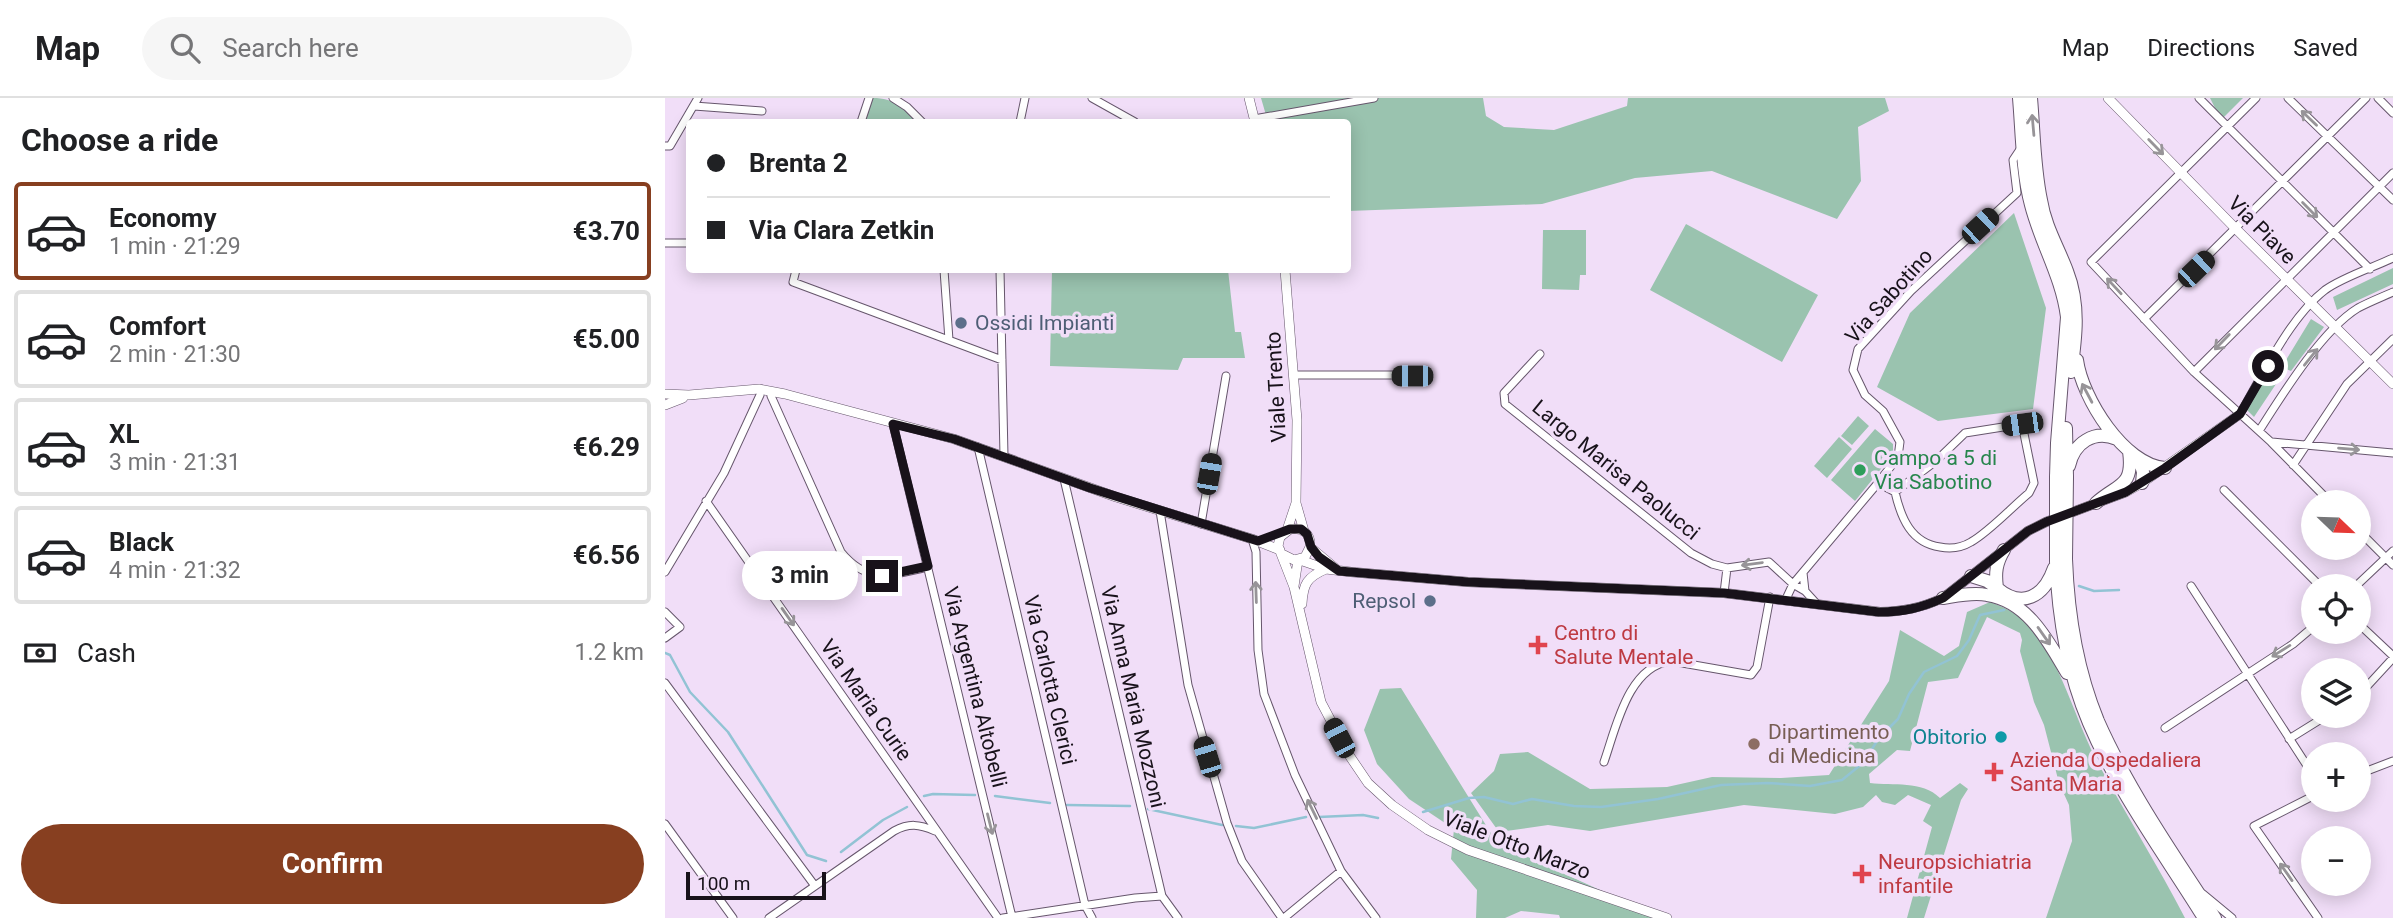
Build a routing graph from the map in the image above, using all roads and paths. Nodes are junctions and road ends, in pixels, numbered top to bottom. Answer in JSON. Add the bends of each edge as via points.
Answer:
{"nodes":[{"id":1,"x":869,"y":98,"type":"edge"},
{"id":2,"x":893,"y":98,"type":"edge"},
{"id":3,"x":1015,"y":98,"type":"edge"},
{"id":4,"x":1092,"y":98,"type":"edge"},
{"id":5,"x":1249,"y":98,"type":"edge"},
{"id":6,"x":1374,"y":98,"type":"edge"},
{"id":7,"x":2019,"y":98,"type":"edge"},
{"id":8,"x":2031,"y":98,"type":"edge"},
{"id":9,"x":2108,"y":98,"type":"edge"},
{"id":10,"x":2199,"y":98,"type":"edge"},
{"id":11,"x":2256,"y":98,"type":"edge"},
{"id":12,"x":2288,"y":98,"type":"edge"},
{"id":13,"x":2366,"y":98,"type":"edge"},
{"id":14,"x":2378,"y":98,"type":"edge"},
{"id":15,"x":1025,"y":100,"type":"edge"},
{"id":16,"x":696,"y":102,"type":"edge"},
{"id":17,"x":762,"y":111,"type":"dead end"},
{"id":18,"x":2393,"y":113,"type":"edge"},
{"id":19,"x":687,"y":119,"type":"edge"},
{"id":20,"x":862,"y":119,"type":"edge"},
{"id":21,"x":919,"y":119,"type":"edge"},
{"id":22,"x":1021,"y":119,"type":"edge"},
{"id":23,"x":1130,"y":119,"type":"edge"},
{"id":24,"x":1254,"y":119,"type":"edge"},
{"id":25,"x":1265,"y":119,"type":"edge"},
{"id":26,"x":686,"y":121,"type":"edge"},
{"id":27,"x":2228,"y":126,"type":"junction"},
{"id":28,"x":680,"y":132,"type":"junction"},
{"id":29,"x":686,"y":132,"type":"edge"},
{"id":30,"x":2328,"y":136,"type":"junction"},
{"id":31,"x":2023,"y":144,"type":"junction"},
{"id":32,"x":665,"y":146,"type":"edge"},
{"id":33,"x":2181,"y":173,"type":"junction"},
{"id":34,"x":2393,"y":173,"type":"edge"},
{"id":35,"x":2283,"y":183,"type":"junction"},
{"id":36,"x":2379,"y":186,"type":"junction"},
{"id":37,"x":2393,"y":200,"type":"edge"},
{"id":38,"x":2236,"y":229,"type":"junction"},
{"id":39,"x":2332,"y":232,"type":"junction"},
{"id":40,"x":665,"y":243,"type":"edge"},
{"id":41,"x":686,"y":243,"type":"edge"},
{"id":42,"x":2393,"y":258,"type":"edge"},
{"id":43,"x":2370,"y":269,"type":"junction"},
{"id":44,"x":795,"y":273,"type":"edge"},
{"id":45,"x":944,"y":273,"type":"edge"},
{"id":46,"x":1000,"y":273,"type":"edge"},
{"id":47,"x":1285,"y":273,"type":"edge"},
{"id":48,"x":2285,"y":278,"type":"junction"},
{"id":49,"x":2393,"y":292,"type":"edge"},
{"id":50,"x":2311,"y":303,"type":"junction"},
{"id":51,"x":2144,"y":319,"type":"junction"},
{"id":52,"x":2336,"y":326,"type":"junction"},
{"id":53,"x":2076,"y":339,"type":"junction"},
{"id":54,"x":2393,"y":339,"type":"edge"},
{"id":55,"x":949,"y":341,"type":"junction"},
{"id":56,"x":1540,"y":354,"type":"dead end"},
{"id":57,"x":1002,"y":360,"type":"junction"},
{"id":58,"x":2369,"y":360,"type":"junction"},
{"id":59,"x":2194,"y":372,"type":"junction"},
{"id":60,"x":1294,"y":375,"type":"junction"},
{"id":61,"x":1428,"y":375,"type":"dead end"},
{"id":62,"x":1226,"y":376,"type":"dead end"},
{"id":63,"x":2393,"y":384,"type":"edge"},
{"id":64,"x":734,"y":392,"type":"junction"},
{"id":65,"x":665,"y":394,"type":"edge"},
{"id":66,"x":785,"y":394,"type":"junction"},
{"id":67,"x":689,"y":396,"type":"junction"},
{"id":68,"x":760,"y":396,"type":"junction"},
{"id":69,"x":772,"y":396,"type":"junction"},
{"id":70,"x":665,"y":405,"type":"edge"},
{"id":71,"x":2240,"y":414,"type":"junction"},
{"id":72,"x":893,"y":424,"type":"junction"},
{"id":73,"x":2259,"y":431,"type":"junction"},
{"id":74,"x":2117,"y":439,"type":"junction"},
{"id":75,"x":2271,"y":442,"type":"junction"},
{"id":76,"x":2305,"y":445,"type":"junction"},
{"id":77,"x":978,"y":447,"type":"junction"},
{"id":78,"x":2393,"y":453,"type":"edge"},
{"id":79,"x":1004,"y":456,"type":"junction"},
{"id":80,"x":2133,"y":460,"type":"junction"},
{"id":81,"x":2293,"y":465,"type":"junction"},
{"id":82,"x":2165,"y":468,"type":"junction"},
{"id":83,"x":2062,"y":477,"type":"junction"},
{"id":84,"x":1064,"y":479,"type":"junction"},
{"id":85,"x":1878,"y":483,"type":"junction"},
{"id":86,"x":2142,"y":483,"type":"junction"},
{"id":87,"x":2224,"y":490,"type":"dead end"},
{"id":88,"x":2318,"y":490,"type":"edge"},
{"id":89,"x":1895,"y":492,"type":"junction"},
{"id":90,"x":706,"y":501,"type":"junction"},
{"id":91,"x":1296,"y":503,"type":"junction"},
{"id":92,"x":2096,"y":503,"type":"junction"},
{"id":93,"x":1160,"y":511,"type":"junction"},
{"id":94,"x":1201,"y":524,"type":"junction"},
{"id":95,"x":1285,"y":531,"type":"junction"},
{"id":96,"x":1304,"y":531,"type":"junction"},
{"id":97,"x":1255,"y":540,"type":"junction"},
{"id":98,"x":2371,"y":543,"type":"edge"},
{"id":99,"x":1311,"y":547,"type":"junction"},
{"id":100,"x":2004,"y":550,"type":"junction"},
{"id":101,"x":2393,"y":551,"type":"edge"},
{"id":102,"x":1281,"y":552,"type":"junction"},
{"id":103,"x":2386,"y":558,"type":"junction"},
{"id":104,"x":1299,"y":560,"type":"junction"},
{"id":105,"x":2061,"y":560,"type":"junction"},
{"id":106,"x":2393,"y":565,"type":"edge"},
{"id":107,"x":928,"y":566,"type":"junction"},
{"id":108,"x":1727,"y":568,"type":"junction"},
{"id":109,"x":1326,"y":569,"type":"junction"},
{"id":110,"x":1339,"y":571,"type":"junction"},
{"id":111,"x":665,"y":572,"type":"edge"},
{"id":112,"x":1803,"y":572,"type":"junction"},
{"id":113,"x":2308,"y":574,"type":"edge"},
{"id":114,"x":2369,"y":574,"type":"edge"},
{"id":115,"x":1971,"y":576,"type":"junction"},
{"id":116,"x":1793,"y":584,"type":"junction"},
{"id":117,"x":2191,"y":586,"type":"dead end"},
{"id":118,"x":1294,"y":587,"type":"junction"},
{"id":119,"x":1805,"y":591,"type":"junction"},
{"id":120,"x":1991,"y":591,"type":"junction"},
{"id":121,"x":1724,"y":593,"type":"junction"},
{"id":122,"x":1770,"y":597,"type":"junction"},
{"id":123,"x":1943,"y":598,"type":"junction"},
{"id":124,"x":1786,"y":599,"type":"junction"},
{"id":125,"x":1816,"y":603,"type":"junction"},
{"id":126,"x":665,"y":612,"type":"edge"},
{"id":127,"x":1301,"y":616,"type":"junction"},
{"id":128,"x":2301,"y":635,"type":"edge"},
{"id":129,"x":2371,"y":636,"type":"edge"},
{"id":130,"x":665,"y":638,"type":"edge"},
{"id":131,"x":2393,"y":657,"type":"edge"},
{"id":132,"x":2247,"y":673,"type":"junction"},
{"id":133,"x":2371,"y":682,"type":"edge"},
{"id":134,"x":665,"y":683,"type":"edge"},
{"id":135,"x":2077,"y":690,"type":"junction"},
{"id":136,"x":2165,"y":728,"type":"dead end"},
{"id":137,"x":2307,"y":728,"type":"edge"},
{"id":138,"x":2289,"y":739,"type":"junction"},
{"id":139,"x":2301,"y":757,"type":"edge"},
{"id":140,"x":2393,"y":761,"type":"edge"},
{"id":141,"x":1604,"y":762,"type":"dead end"},
{"id":142,"x":2371,"y":769,"type":"edge"},
{"id":143,"x":2301,"y":802,"type":"edge"},
{"id":144,"x":665,"y":824,"type":"edge"},
{"id":145,"x":936,"y":832,"type":"junction"},
{"id":146,"x":1341,"y":871,"type":"junction"},
{"id":147,"x":815,"y":886,"type":"junction"},
{"id":148,"x":2195,"y":888,"type":"junction"},
{"id":149,"x":1162,"y":896,"type":"junction"},
{"id":150,"x":1085,"y":905,"type":"junction"},
{"id":151,"x":1012,"y":917,"type":"edge"},
{"id":152,"x":733,"y":918,"type":"edge"},
{"id":153,"x":769,"y":918,"type":"edge"},
{"id":154,"x":1000,"y":918,"type":"edge"},
{"id":155,"x":1092,"y":918,"type":"edge"},
{"id":156,"x":1178,"y":918,"type":"edge"},
{"id":157,"x":1283,"y":918,"type":"edge"},
{"id":158,"x":1376,"y":918,"type":"edge"},
{"id":159,"x":1667,"y":918,"type":"edge"},
{"id":160,"x":2204,"y":918,"type":"edge"},
{"id":161,"x":2215,"y":918,"type":"edge"},
{"id":162,"x":2232,"y":918,"type":"edge"},
{"id":163,"x":2318,"y":918,"type":"edge"}],
"edges":[{"from":1,"to":20,"type":"street"},
{"from":2,"to":21,"type":"street"},
{"from":3,"to":15,"type":"street"},
{"from":4,"to":23,"type":"street"},
{"from":5,"to":24,"type":"street"},
{"from":6,"to":25,"type":"street"},
{"from":7,"to":31,"type":"main road"},
{"from":53,"to":8,"type":"main road","one_way":true,"via":[[2074,295],[2040,199]]},
{"from":9,"to":33,"type":"street","name":"Via Piave","one_way":true},
{"from":10,"to":27,"type":"street"},
{"from":11,"to":27,"type":"street"},
{"from":30,"to":12,"type":"street","one_way":true},
{"from":13,"to":30,"type":"street"},
{"from":14,"to":18,"type":"street"},
{"from":15,"to":22,"type":"street"},
{"from":16,"to":17,"type":"street"},
{"from":16,"to":19,"type":"street"},
{"from":26,"to":28,"type":"street"},
{"from":27,"to":33,"type":"street"},
{"from":27,"to":35,"type":"street"},
{"from":28,"to":29,"type":"street"},
{"from":28,"to":32,"type":"street"},
{"from":30,"to":35,"type":"street"},
{"from":30,"to":36,"type":"street"},
{"from":31,"to":83,"type":"main road","via":[[2030,201],[2065,297],[2057,443]]},
{"from":31,"to":85,"type":"street","name":"Via Sabotino","via":[[2013,159],[2017,193],[1911,291],[1858,349],[1853,370],[1865,395],[1883,411],[1900,442],[1898,457]]},
{"from":33,"to":38,"type":"street","name":"Via Piave"},
{"from":51,"to":33,"type":"street","one_way":true,"via":[[2091,262]]},
{"from":34,"to":36,"type":"street"},
{"from":35,"to":38,"type":"street"},
{"from":35,"to":39,"type":"street","one_way":true},
{"from":36,"to":37,"type":"street"},
{"from":36,"to":39,"type":"street"},
{"from":38,"to":48,"type":"street","name":"Via Piave"},
{"from":38,"to":51,"type":"street"},
{"from":39,"to":43,"type":"street"},
{"from":39,"to":48,"type":"street"},
{"from":40,"to":41,"type":"street"},
{"from":42,"to":43,"type":"street"},
{"from":43,"to":50,"type":"street","via":[[2326,289]]},
{"from":44,"to":55,"type":"street","via":[[793,282]]},
{"from":45,"to":55,"type":"street"},
{"from":46,"to":57,"type":"street"},
{"from":47,"to":60,"type":"street","name":"Viale Trento"},
{"from":48,"to":50,"type":"street","name":"Via Piave"},
{"from":48,"to":59,"type":"street","one_way":true},
{"from":49,"to":52,"type":"street","via":[[2358,308]]},
{"from":50,"to":52,"type":"street","name":"Via Piave"},
{"from":50,"to":71,"type":"street","via":[[2282,341]]},
{"from":51,"to":59,"type":"street"},
{"from":52,"to":58,"type":"street","name":"Via Piave"},
{"from":73,"to":52,"type":"street","one_way":true},
{"from":74,"to":53,"type":"main road","one_way":true,"via":[[2082,384]]},
{"from":53,"to":83,"type":"main road"},
{"from":54,"to":58,"type":"street"},
{"from":55,"to":57,"type":"street"},
{"from":56,"to":108,"type":"street","name":"Largo Marisa Paolucci","via":[[1504,393],[1505,404],[1691,553]]},
{"from":57,"to":79,"type":"street"},
{"from":58,"to":63,"type":"street","name":"Via Piave"},
{"from":58,"to":76,"type":"street"},
{"from":59,"to":71,"type":"street"},
{"from":60,"to":61,"type":"street"},
{"from":60,"to":91,"type":"street","name":"Viale Trento"},
{"from":62,"to":94,"type":"street"},
{"from":64,"to":66,"type":"street","via":[[759,389]]},
{"from":64,"to":67,"type":"street"},
{"from":64,"to":68,"type":"street"},
{"from":65,"to":67,"type":"street"},
{"from":66,"to":69,"type":"street"},
{"from":66,"to":72,"type":"street"},
{"from":67,"to":70,"type":"street"},
{"from":68,"to":69,"type":"street"},
{"from":68,"to":90,"type":"street"},
{"from":69,"to":107,"type":"street","via":[[841,552],[851,564],[882,576]]},
{"from":71,"to":73,"type":"street"},
{"from":71,"to":82,"type":"street"},
{"from":72,"to":77,"type":"street"},
{"from":72,"to":107,"type":"street","name":"Via Argentina Altobelli"},
{"from":73,"to":75,"type":"street"},
{"from":74,"to":80,"type":"main road"},
{"from":74,"to":83,"type":"main road","via":[[2087,438],[2075,449]]},
{"from":75,"to":76,"type":"street"},
{"from":75,"to":81,"type":"street"},
{"from":76,"to":78,"type":"street","one_way":true},
{"from":76,"to":81,"type":"street"},
{"from":77,"to":79,"type":"street"},
{"from":77,"to":150,"type":"street","name":"Via Carlotta Clerici"},
{"from":79,"to":84,"type":"street"},
{"from":80,"to":82,"type":"main road"},
{"from":80,"to":86,"type":"main road","via":[[2143,472]]},
{"from":80,"to":92,"type":"main road","via":[[2125,482]]},
{"from":81,"to":88,"type":"street"},
{"from":82,"to":86,"type":"street"},
{"from":83,"to":105,"type":"main road","bridge":true},
{"from":84,"to":93,"type":"street"},
{"from":84,"to":149,"type":"street","name":"Via Anna Maria Mozzoni"},
{"from":85,"to":89,"type":"street"},
{"from":85,"to":112,"type":"street"},
{"from":86,"to":92,"type":"street"},
{"from":87,"to":113,"type":"street"},
{"from":89,"to":89,"type":"street","via":[[1914,536],[1930,546],[1951,549],[1971,542],[2029,493],[2034,483],[2022,424],[1965,433]]},
{"from":90,"to":111,"type":"street"},
{"from":90,"to":145,"type":"street","name":"Via Maria Curie","one_way":true},
{"from":91,"to":95,"type":"street","name":"Viale Trento"},
{"from":91,"to":96,"type":"street","name":"Viale Trento"},
{"from":92,"to":100,"type":"street","via":[[2028,531]]},
{"from":93,"to":94,"type":"street"},
{"from":93,"to":157,"type":"street","via":[[1188,685],[1227,824],[1242,861]]},
{"from":94,"to":97,"type":"street"},
{"from":95,"to":96,"type":"street"},
{"from":95,"to":97,"type":"street"},
{"from":95,"to":102,"type":"street","via":[[1279,541]]},
{"from":96,"to":99,"type":"street"},
{"from":97,"to":102,"type":"street"},
{"from":146,"to":97,"type":"street","one_way":true,"via":[[1295,775],[1264,694]]},
{"from":98,"to":103,"type":"street"},
{"from":99,"to":104,"type":"street"},
{"from":99,"to":110,"type":"street"},
{"from":100,"to":115,"type":"street"},
{"from":100,"to":120,"type":"main road"},
{"from":101,"to":103,"type":"street"},
{"from":102,"to":104,"type":"street"},
{"from":102,"to":118,"type":"street","name":"Viale Otto Marzo"},
{"from":103,"to":106,"type":"street"},
{"from":103,"to":114,"type":"street"},
{"from":104,"to":109,"type":"street"},
{"from":104,"to":118,"type":"street","name":"Viale Otto Marzo"},
{"from":105,"to":120,"type":"main road","via":[[2032,597],[2020,600]]},
{"from":105,"to":135,"type":"main road","via":[[2061,625]]},
{"from":105,"to":148,"type":"main road","via":[[2077,653],[2098,720],[2128,779]]},
{"from":107,"to":151,"type":"street","name":"Via Argentina Altobelli","one_way":true},
{"from":116,"to":108,"type":"street","one_way":true,"via":[[1769,562]]},
{"from":108,"to":121,"type":"street"},
{"from":109,"to":110,"type":"street"},
{"from":109,"to":127,"type":"street","via":[[1306,580]]},
{"from":110,"to":121,"type":"street","via":[[1468,582]]},
{"from":112,"to":116,"type":"street"},
{"from":112,"to":119,"type":"street"},
{"from":115,"to":120,"type":"main road","via":[[1977,589]]},
{"from":115,"to":123,"type":"street"},
{"from":116,"to":119,"type":"street"},
{"from":116,"to":124,"type":"street"},
{"from":117,"to":132,"type":"street"},
{"from":118,"to":127,"type":"street","name":"Viale Otto Marzo"},
{"from":119,"to":125,"type":"street"},
{"from":120,"to":123,"type":"main road"},
{"from":120,"to":135,"type":"main road","one_way":true,"via":[[2033,620]]},
{"from":121,"to":122,"type":"street"},
{"from":122,"to":124,"type":"street"},
{"from":122,"to":141,"type":"street","via":[[1757,667],[1751,675],[1661,662],[1627,697]]},
{"from":123,"to":125,"type":"street","via":[[1904,612]]},
{"from":124,"to":125,"type":"street"},
{"from":126,"to":130,"type":"street","via":[[680,627]]},
{"from":127,"to":159,"type":"street","name":"Viale Otto Marzo","via":[[1321,702],[1368,783],[1392,806],[1468,850]]},
{"from":128,"to":132,"type":"street","one_way":true},
{"from":129,"to":131,"type":"street"},
{"from":131,"to":133,"type":"street"},
{"from":132,"to":136,"type":"street"},
{"from":132,"to":138,"type":"street"},
{"from":134,"to":147,"type":"street"},
{"from":135,"to":160,"type":"main road","via":[[2102,752]]},
{"from":137,"to":138,"type":"street"},
{"from":138,"to":139,"type":"street"},
{"from":140,"to":142,"type":"street"},
{"from":163,"to":143,"type":"street","one_way":true,"via":[[2254,826]]},
{"from":144,"to":152,"type":"street"},
{"from":145,"to":147,"type":"street","via":[[908,824]]},
{"from":145,"to":154,"type":"street","name":"Via Maria Curie"},
{"from":146,"to":157,"type":"street"},
{"from":146,"to":158,"type":"street"},
{"from":147,"to":153,"type":"street"},
{"from":148,"to":161,"type":"main road"},
{"from":148,"to":162,"type":"street"},
{"from":149,"to":150,"type":"street"},
{"from":149,"to":156,"type":"street","name":"Via Anna Maria Mozzoni"},
{"from":150,"to":151,"type":"street"},
{"from":150,"to":155,"type":"street","name":"Via Carlotta Clerici"},
{"from":151,"to":154,"type":"street"}]}
